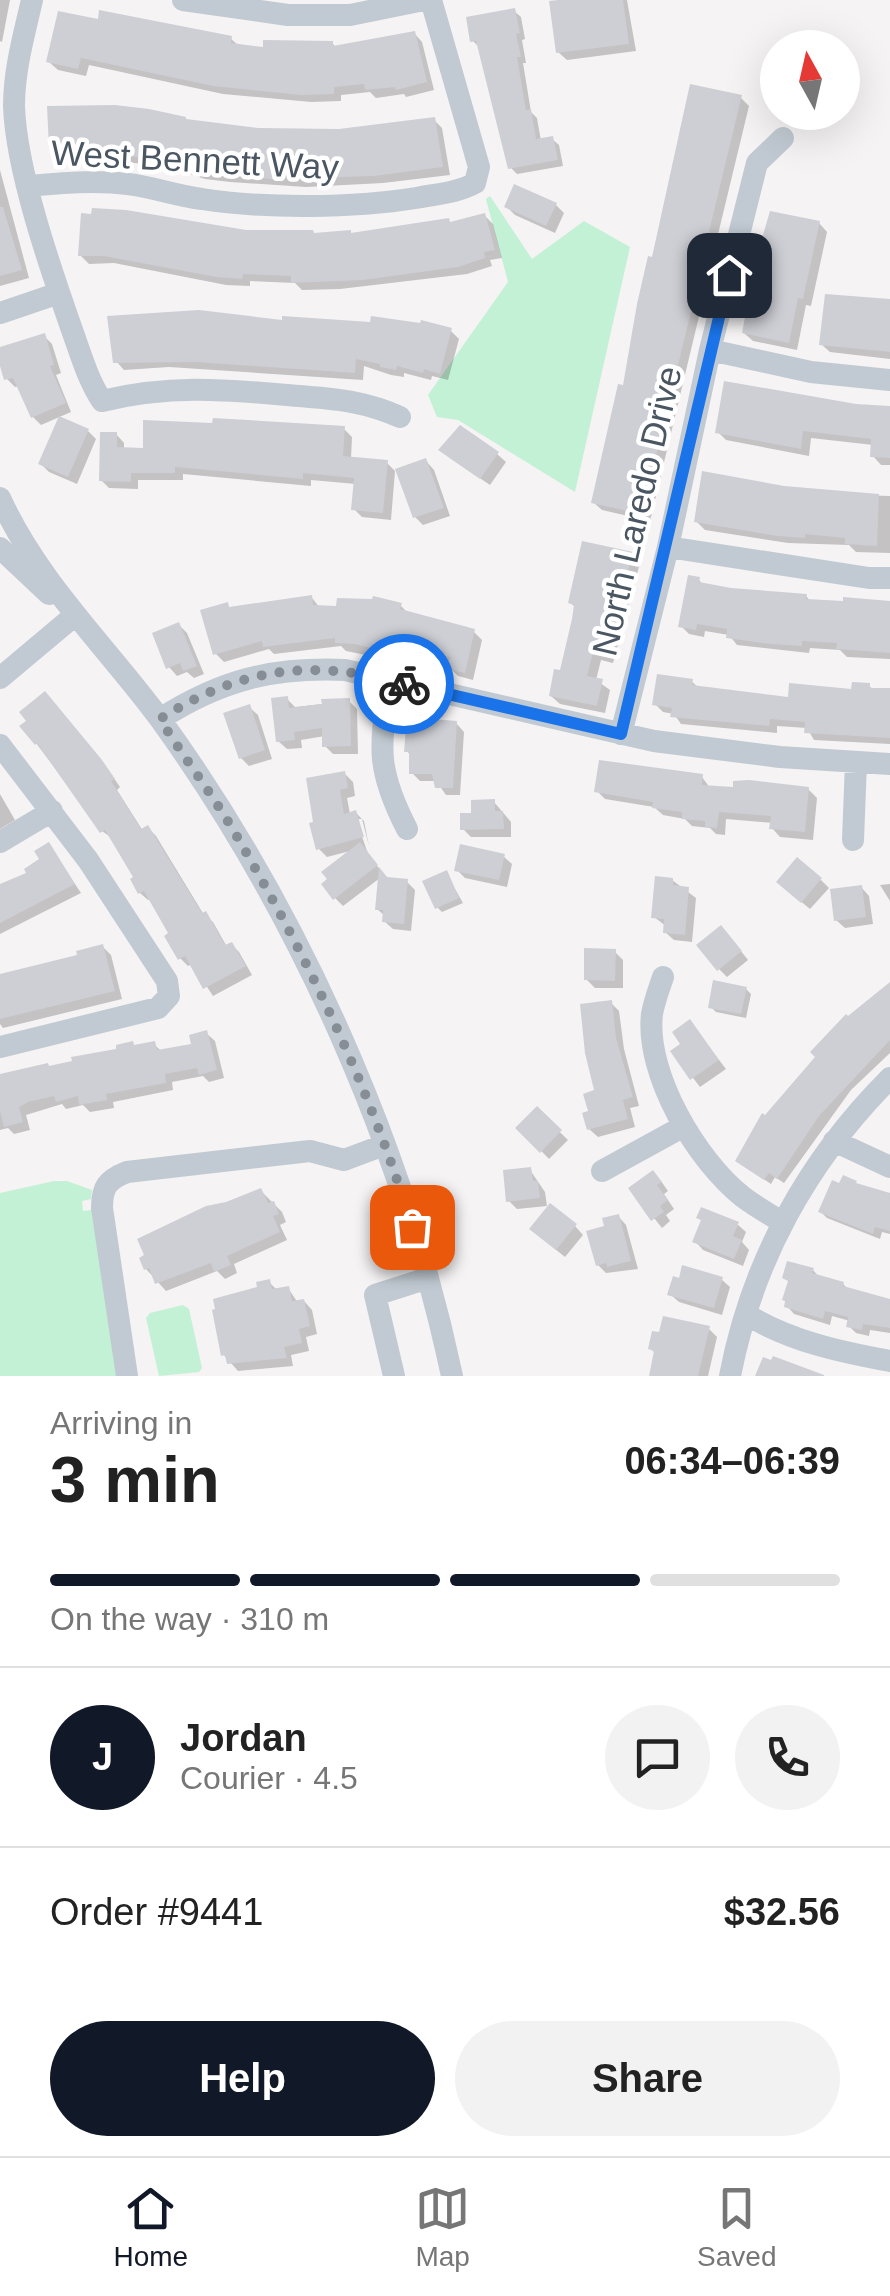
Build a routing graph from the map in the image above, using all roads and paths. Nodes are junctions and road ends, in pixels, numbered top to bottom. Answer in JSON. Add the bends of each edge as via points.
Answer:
{"nodes":[{"id":1,"x":32,"y":0,"type":"edge"},
{"id":2,"x":183,"y":0,"type":"edge"},
{"id":3,"x":428,"y":0,"type":"edge"},
{"id":4,"x":8,"y":78,"type":"edge"},
{"id":5,"x":783,"y":138,"type":"dead end"},
{"id":6,"x":28,"y":186,"type":"junction"},
{"id":7,"x":59,"y":293,"type":"junction"},
{"id":8,"x":0,"y":313,"type":"edge"},
{"id":9,"x":710,"y":350,"type":"junction"},
{"id":10,"x":890,"y":380,"type":"edge"},
{"id":11,"x":400,"y":417,"type":"dead end"},
{"id":12,"x":0,"y":498,"type":"edge"},
{"id":13,"x":668,"y":547,"type":"junction"},
{"id":14,"x":0,"y":548,"type":"edge"},
{"id":15,"x":890,"y":578,"type":"edge"},
{"id":16,"x":74,"y":616,"type":"junction"},
{"id":17,"x":0,"y":678,"type":"edge"},
{"id":18,"x":390,"y":680,"type":"junction"},
{"id":19,"x":160,"y":719,"type":"junction"},
{"id":20,"x":621,"y":734,"type":"junction"},
{"id":21,"x":0,"y":745,"type":"edge"},
{"id":22,"x":856,"y":762,"type":"junction"},
{"id":23,"x":890,"y":764,"type":"edge"},
{"id":24,"x":52,"y":810,"type":"junction"},
{"id":25,"x":407,"y":829,"type":"dead end"},
{"id":26,"x":852,"y":840,"type":"dead end"},
{"id":27,"x":0,"y":842,"type":"edge"},
{"id":28,"x":662,"y":977,"type":"dead end"},
{"id":29,"x":0,"y":1047,"type":"edge"},
{"id":30,"x":890,"y":1078,"type":"edge"},
{"id":31,"x":684,"y":1126,"type":"junction"},
{"id":32,"x":834,"y":1141,"type":"junction"},
{"id":33,"x":384,"y":1145,"type":"junction"},
{"id":34,"x":890,"y":1167,"type":"edge"},
{"id":35,"x":602,"y":1171,"type":"dead end"},
{"id":36,"x":782,"y":1222,"type":"junction"},
{"id":37,"x":428,"y":1278,"type":"junction"},
{"id":38,"x":746,"y":1314,"type":"junction"},
{"id":39,"x":890,"y":1361,"type":"edge"},
{"id":40,"x":127,"y":1376,"type":"edge"},
{"id":41,"x":394,"y":1376,"type":"edge"},
{"id":42,"x":452,"y":1376,"type":"edge"},
{"id":43,"x":730,"y":1376,"type":"edge"}],
"edges":[{"from":1,"to":4,"type":"street"},
{"from":2,"to":3,"type":"street","via":[[288,16],[350,15]]},
{"from":3,"to":6,"type":"street","name":"West Bennett Way","via":[[479,167],[474,183],[462,190],[350,204],[244,204],[129,184]]},
{"from":4,"to":6,"type":"street"},
{"from":5,"to":9,"type":"street","name":"North Laredo Drive","via":[[757,163]]},
{"from":6,"to":7,"type":"street"},
{"from":7,"to":8,"type":"street"},
{"from":7,"to":11,"type":"street","via":[[102,401],[204,388],[368,402]]},
{"from":9,"to":10,"type":"street","via":[[811,372]]},
{"from":9,"to":13,"type":"street","name":"North Laredo Drive"},
{"from":12,"to":16,"type":"street"},
{"from":13,"to":15,"type":"street"},
{"from":13,"to":20,"type":"street","name":"North Laredo Drive"},
{"from":14,"to":16,"type":"street"},
{"from":16,"to":17,"type":"street"},
{"from":16,"to":19,"type":"street"},
{"from":18,"to":19,"type":"street","via":[[304,668],[265,674],[194,697]]},
{"from":18,"to":20,"type":"street"},
{"from":18,"to":25,"type":"street","via":[[381,761]]},
{"from":19,"to":33,"type":"street","via":[[276,908]]},
{"from":20,"to":22,"type":"street"},
{"from":21,"to":24,"type":"street"},
{"from":22,"to":23,"type":"street"},
{"from":22,"to":26,"type":"street"},
{"from":24,"to":27,"type":"street"},
{"from":24,"to":29,"type":"street","via":[[167,981],[169,996],[158,1008]]},
{"from":28,"to":31,"type":"street","via":[[652,1016],[654,1050]]},
{"from":30,"to":32,"type":"street"},
{"from":31,"to":35,"type":"street"},
{"from":31,"to":36,"type":"street","via":[[742,1196]]},
{"from":32,"to":34,"type":"street"},
{"from":32,"to":36,"type":"street"},
{"from":33,"to":37,"type":"street"},
{"from":33,"to":40,"type":"street","via":[[344,1160],[310,1151],[256,1155],[110,1179],[102,1208]]},
{"from":36,"to":38,"type":"street"},
{"from":37,"to":41,"type":"street","via":[[375,1295]]},
{"from":37,"to":42,"type":"street"},
{"from":38,"to":39,"type":"street","via":[[812,1343]]},
{"from":38,"to":43,"type":"street"}]}
